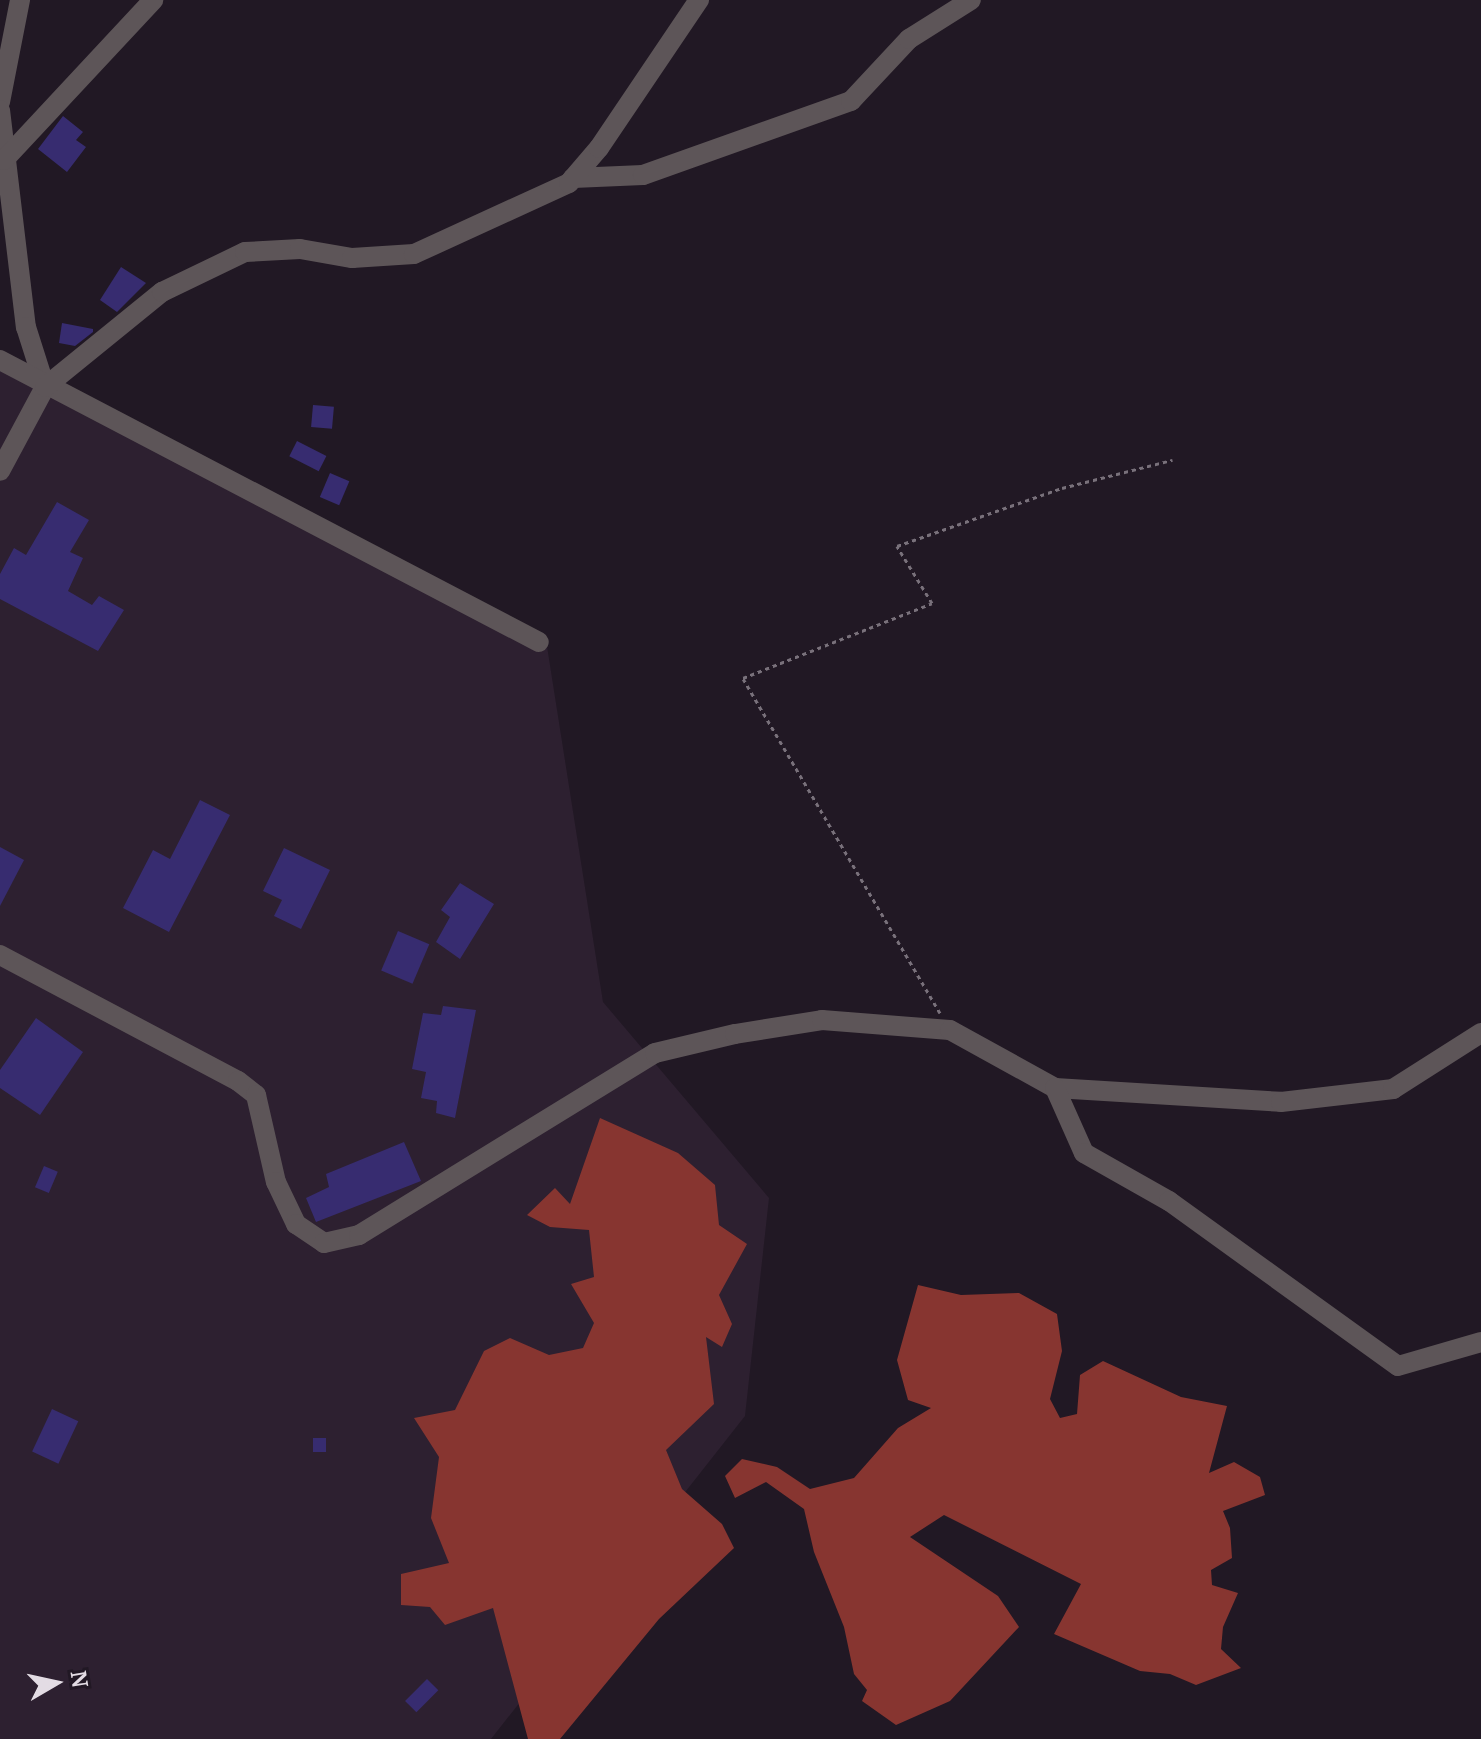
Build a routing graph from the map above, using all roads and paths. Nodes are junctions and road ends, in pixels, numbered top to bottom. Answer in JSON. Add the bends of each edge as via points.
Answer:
{"nodes":[{"id":1,"x":20,"y":0,"type":"edge"},
{"id":2,"x":153,"y":0,"type":"edge"},
{"id":3,"x":699,"y":0,"type":"edge"},
{"id":4,"x":971,"y":0,"type":"edge"},
{"id":5,"x":0,"y":102,"type":"edge"},
{"id":6,"x":0,"y":110,"type":"edge"},
{"id":7,"x":4,"y":160,"type":"junction"},
{"id":8,"x":573,"y":178,"type":"junction"},
{"id":9,"x":0,"y":360,"type":"edge"},
{"id":10,"x":45,"y":387,"type":"junction"},
{"id":11,"x":1172,"y":460,"type":"dead end"},
{"id":12,"x":0,"y":471,"type":"edge"},
{"id":13,"x":539,"y":642,"type":"dead end"},
{"id":14,"x":0,"y":955,"type":"edge"},
{"id":15,"x":950,"y":1030,"type":"junction"},
{"id":16,"x":1481,"y":1033,"type":"edge"},
{"id":17,"x":1055,"y":1088,"type":"junction"},
{"id":18,"x":1481,"y":1342,"type":"edge"}],
"edges":[{"from":1,"to":5,"type":"street"},
{"from":2,"to":7,"type":"street"},
{"from":3,"to":8,"type":"street","via":[[626,111]]},
{"from":4,"to":8,"type":"street","via":[[909,39],[851,101],[643,175]]},
{"from":6,"to":7,"type":"street"},
{"from":7,"to":10,"type":"street","via":[[26,327]]},
{"from":8,"to":10,"type":"street","via":[[414,254],[352,258],[300,249],[245,252],[162,292]]},
{"from":9,"to":10,"type":"street"},
{"from":10,"to":12,"type":"street"},
{"from":10,"to":13,"type":"street"},
{"from":11,"to":15,"type":"path","via":[[1062,488],[897,546],[932,603],[743,678]]},
{"from":14,"to":15,"type":"street","via":[[256,1095],[276,1182],[296,1224],[324,1243],[359,1235],[655,1053],[822,1020]]},
{"from":15,"to":17,"type":"street"},
{"from":16,"to":17,"type":"street","via":[[1393,1089],[1281,1102]]},
{"from":17,"to":18,"type":"street","via":[[1084,1153],[1169,1201],[1398,1366]]}]}
